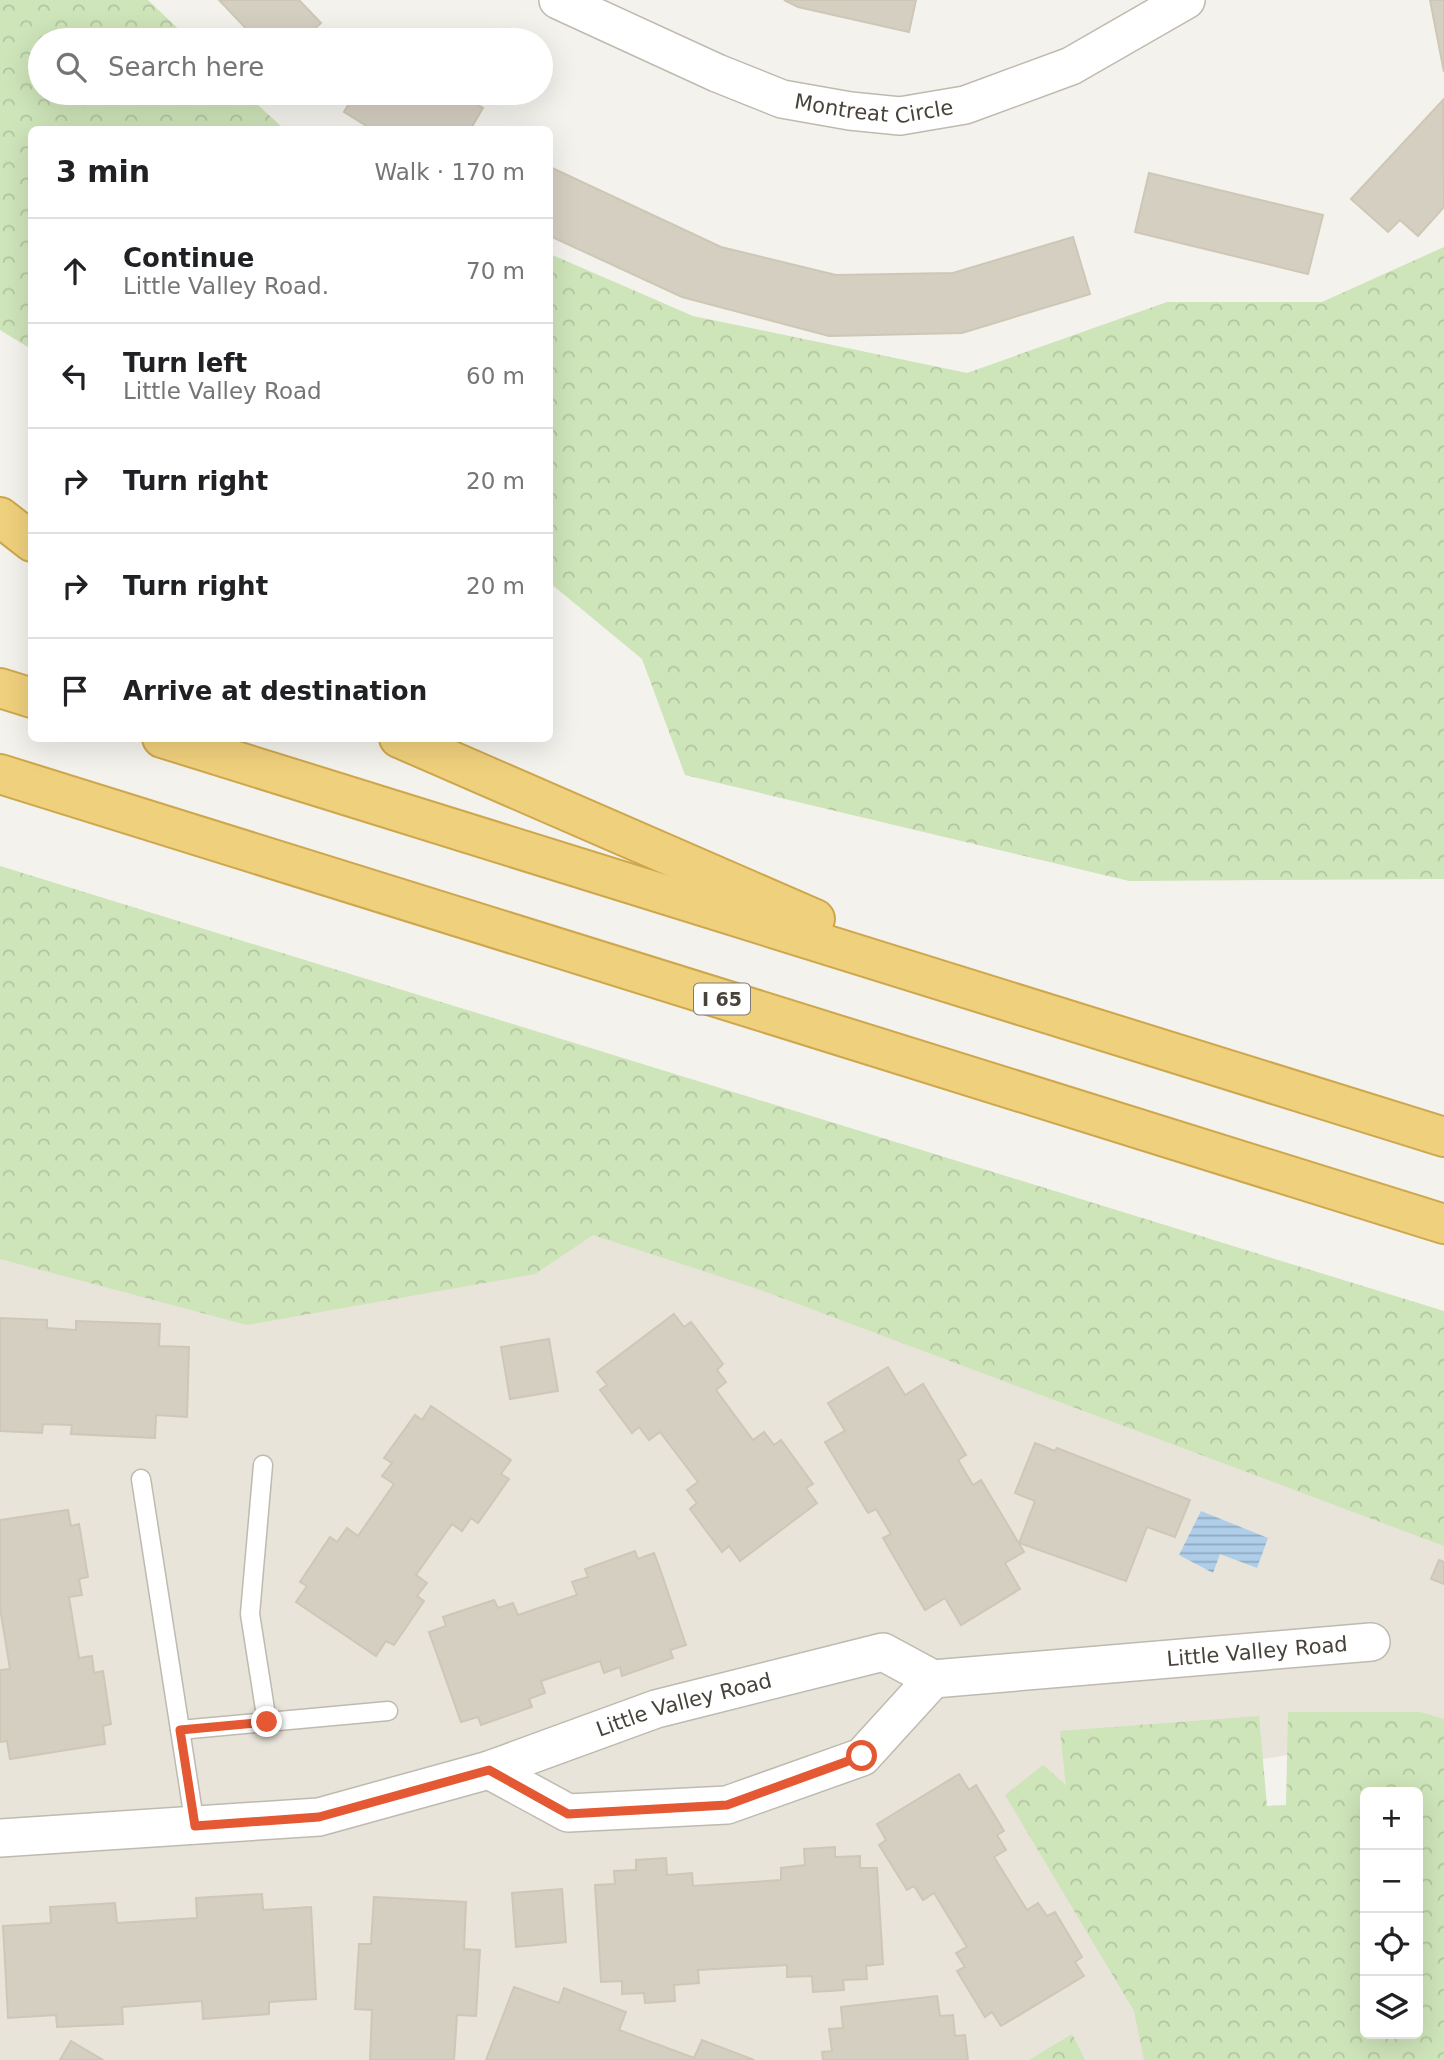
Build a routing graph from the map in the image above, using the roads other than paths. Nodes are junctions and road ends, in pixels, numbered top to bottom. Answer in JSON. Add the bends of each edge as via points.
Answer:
{"nodes":[{"id":1,"x":558,"y":0,"type":"edge"},
{"id":2,"x":1186,"y":0,"type":"edge"},
{"id":3,"x":0,"y":517,"type":"edge"},
{"id":4,"x":28,"y":539,"type":"edge"},
{"id":5,"x":0,"y":688,"type":"edge"},
{"id":6,"x":28,"y":697,"type":"edge"},
{"id":7,"x":175,"y":742,"type":"edge"},
{"id":8,"x":408,"y":742,"type":"edge"},
{"id":9,"x":0,"y":774,"type":"edge"},
{"id":10,"x":1000,"y":999,"type":"junction"},
{"id":11,"x":1444,"y":1137,"type":"edge"},
{"id":12,"x":1444,"y":1224,"type":"edge"},
{"id":13,"x":263,"y":1465,"type":"dead end"},
{"id":14,"x":141,"y":1479,"type":"dead end"},
{"id":15,"x":1371,"y":1642,"type":"dead end"},
{"id":16,"x":933,"y":1679,"type":"junction"},
{"id":17,"x":388,"y":1711,"type":"dead end"},
{"id":18,"x":267,"y":1722,"type":"junction"},
{"id":19,"x":180,"y":1730,"type":"junction"},
{"id":20,"x":489,"y":1770,"type":"junction"},
{"id":21,"x":195,"y":1826,"type":"junction"},
{"id":22,"x":0,"y":1838,"type":"edge"}],
"edges":[{"from":1,"to":2,"type":"street","name":"Montreat Circle","via":[[782,99],[900,116],[965,106],[1071,66]]},
{"from":3,"to":4,"type":"highway"},
{"from":5,"to":6,"type":"highway"},
{"from":7,"to":10,"type":"highway"},
{"from":8,"to":10,"type":"highway"},
{"from":9,"to":12,"type":"highway","number":"I 65"},
{"from":10,"to":11,"type":"highway"},
{"from":13,"to":18,"type":"lane","via":[[250,1614]]},
{"from":14,"to":19,"type":"lane"},
{"from":15,"to":16,"type":"street","name":"Little Valley Road"},
{"from":16,"to":20,"type":"street","name":"Little Valley Road","via":[[883,1652],[656,1709]]},
{"from":16,"to":20,"type":"street","via":[[862,1756],[727,1805],[568,1814]]},
{"from":17,"to":18,"type":"lane"},
{"from":18,"to":19,"type":"lane"},
{"from":19,"to":21,"type":"lane"},
{"from":20,"to":21,"type":"street","name":"Little Valley Road","via":[[319,1817]]},
{"from":21,"to":22,"type":"street","name":"Little Valley Road"}]}
